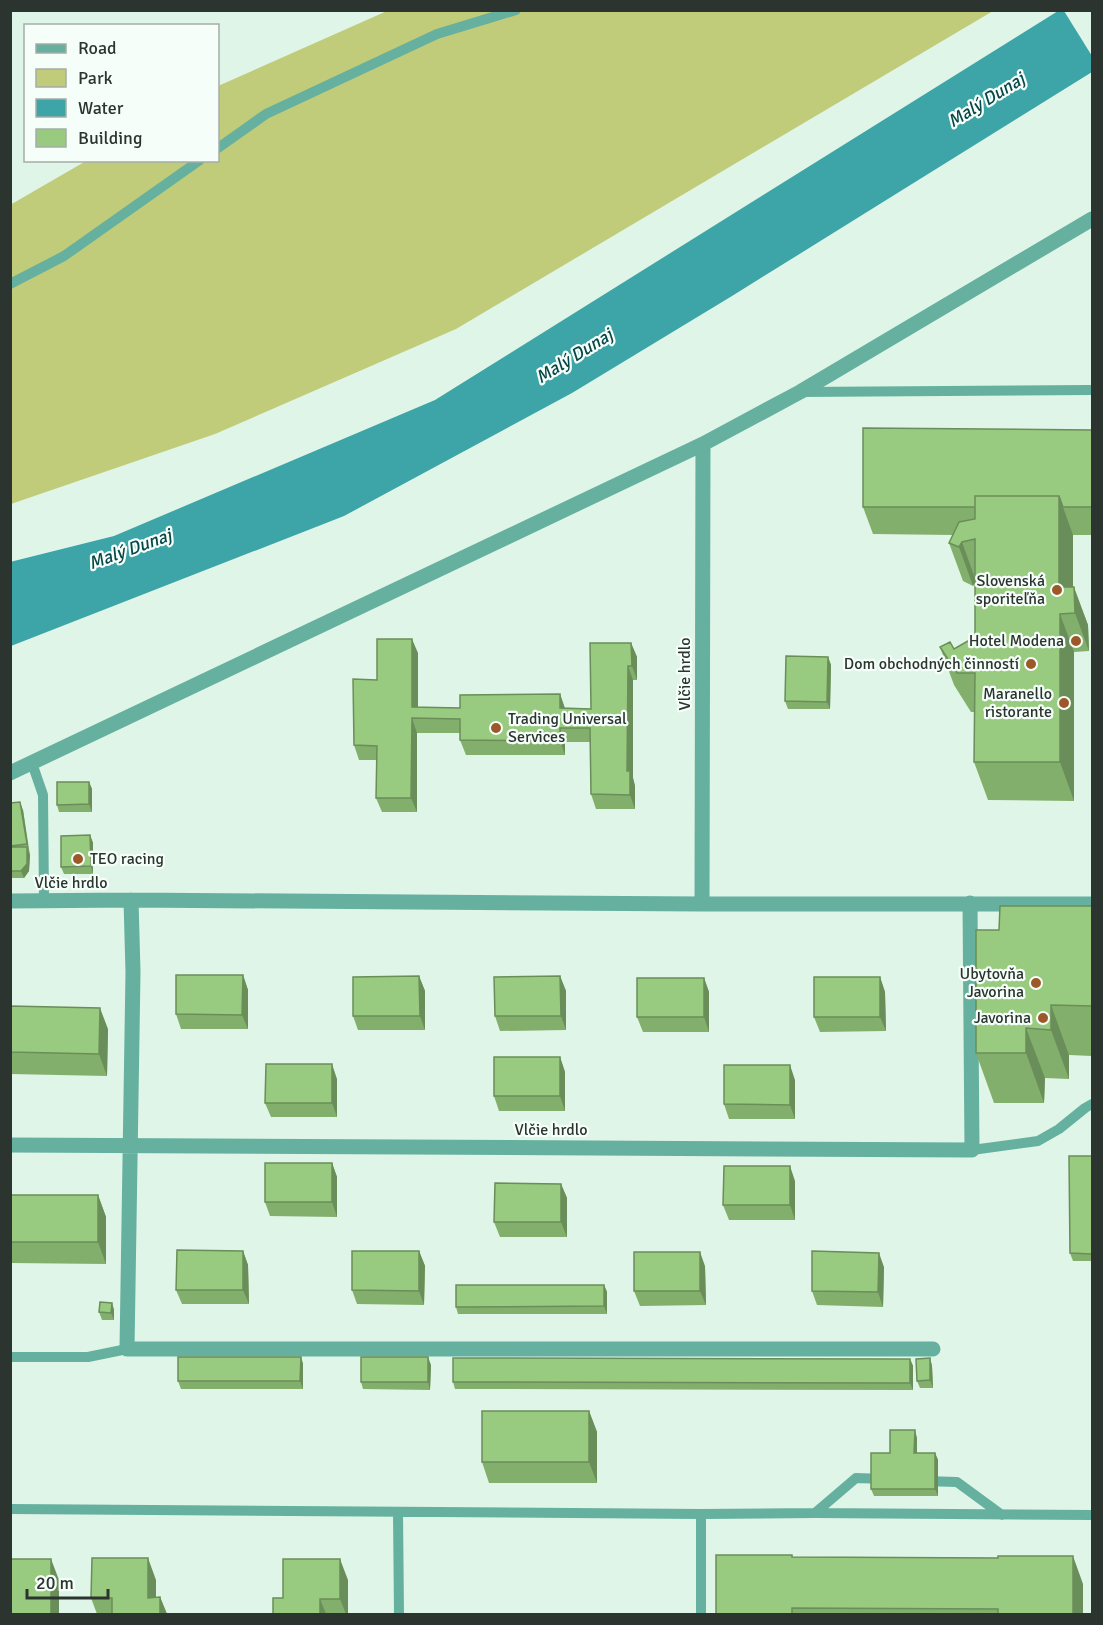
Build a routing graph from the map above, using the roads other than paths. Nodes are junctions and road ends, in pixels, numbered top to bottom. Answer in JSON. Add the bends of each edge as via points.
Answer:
{"nodes":[{"id":1,"x":516,"y":10,"type":"edge"},
{"id":2,"x":219,"y":147,"type":"edge"},
{"id":3,"x":197,"y":162,"type":"edge"},
{"id":4,"x":1092,"y":219,"type":"edge"},
{"id":5,"x":10,"y":284,"type":"edge"},
{"id":6,"x":1092,"y":390,"type":"edge"},
{"id":7,"x":800,"y":392,"type":"junction"},
{"id":8,"x":703,"y":444,"type":"junction"},
{"id":9,"x":32,"y":763,"type":"junction"},
{"id":10,"x":10,"y":773,"type":"edge"},
{"id":11,"x":131,"y":900,"type":"junction"},
{"id":12,"x":10,"y":901,"type":"edge"},
{"id":13,"x":45,"y":901,"type":"junction"},
{"id":14,"x":970,"y":903,"type":"junction"},
{"id":15,"x":702,"y":904,"type":"junction"},
{"id":16,"x":1092,"y":904,"type":"edge"},
{"id":17,"x":1092,"y":1104,"type":"edge"},
{"id":18,"x":10,"y":1145,"type":"edge"},
{"id":19,"x":129,"y":1145,"type":"junction"},
{"id":20,"x":972,"y":1150,"type":"junction"},
{"id":21,"x":933,"y":1348,"type":"dead end"},
{"id":22,"x":127,"y":1349,"type":"junction"},
{"id":23,"x":10,"y":1357,"type":"edge"},
{"id":24,"x":890,"y":1480,"type":"edge"},
{"id":25,"x":912,"y":1480,"type":"edge"},
{"id":26,"x":10,"y":1509,"type":"edge"},
{"id":27,"x":398,"y":1512,"type":"junction"},
{"id":28,"x":815,"y":1513,"type":"junction"},
{"id":29,"x":701,"y":1514,"type":"junction"},
{"id":30,"x":1092,"y":1515,"type":"edge"},
{"id":31,"x":1002,"y":1516,"type":"junction"},
{"id":32,"x":399,"y":1614,"type":"edge"},
{"id":33,"x":701,"y":1614,"type":"edge"}],
"edges":[{"from":1,"to":2,"type":"lane","via":[[426,39],[266,114]]},
{"from":3,"to":5,"type":"lane","via":[[64,256]]},
{"from":4,"to":7,"type":"street"},
{"from":6,"to":7,"type":"lane"},
{"from":7,"to":8,"type":"street"},
{"from":8,"to":9,"type":"street"},
{"from":8,"to":15,"type":"street","name":"Vlčie hrdlo"},
{"from":9,"to":10,"type":"street"},
{"from":9,"to":13,"type":"lane","via":[[43,795]]},
{"from":11,"to":13,"type":"street","name":"Vlčie hrdlo"},
{"from":11,"to":15,"type":"street","name":"Vlčie hrdlo"},
{"from":11,"to":19,"type":"street"},
{"from":12,"to":13,"type":"street","name":"Vlčie hrdlo"},
{"from":14,"to":15,"type":"street","name":"Vlčie hrdlo"},
{"from":14,"to":16,"type":"street","name":"Vlčie hrdlo"},
{"from":14,"to":20,"type":"street"},
{"from":17,"to":20,"type":"lane","name":"Vlčie hrdlo","via":[[1038,1141]]},
{"from":18,"to":19,"type":"street","name":"Vlčie hrdlo"},
{"from":19,"to":20,"type":"street","name":"Vlčie hrdlo"},
{"from":19,"to":22,"type":"street"},
{"from":21,"to":22,"type":"street"},
{"from":22,"to":23,"type":"lane","via":[[88,1357]]},
{"from":24,"to":28,"type":"lane","via":[[856,1478]]},
{"from":25,"to":31,"type":"lane","via":[[957,1482]]},
{"from":26,"to":27,"type":"lane"},
{"from":27,"to":29,"type":"lane"},
{"from":27,"to":32,"type":"lane"},
{"from":28,"to":29,"type":"lane"},
{"from":28,"to":31,"type":"lane"},
{"from":29,"to":33,"type":"lane"},
{"from":30,"to":31,"type":"lane"}]}
